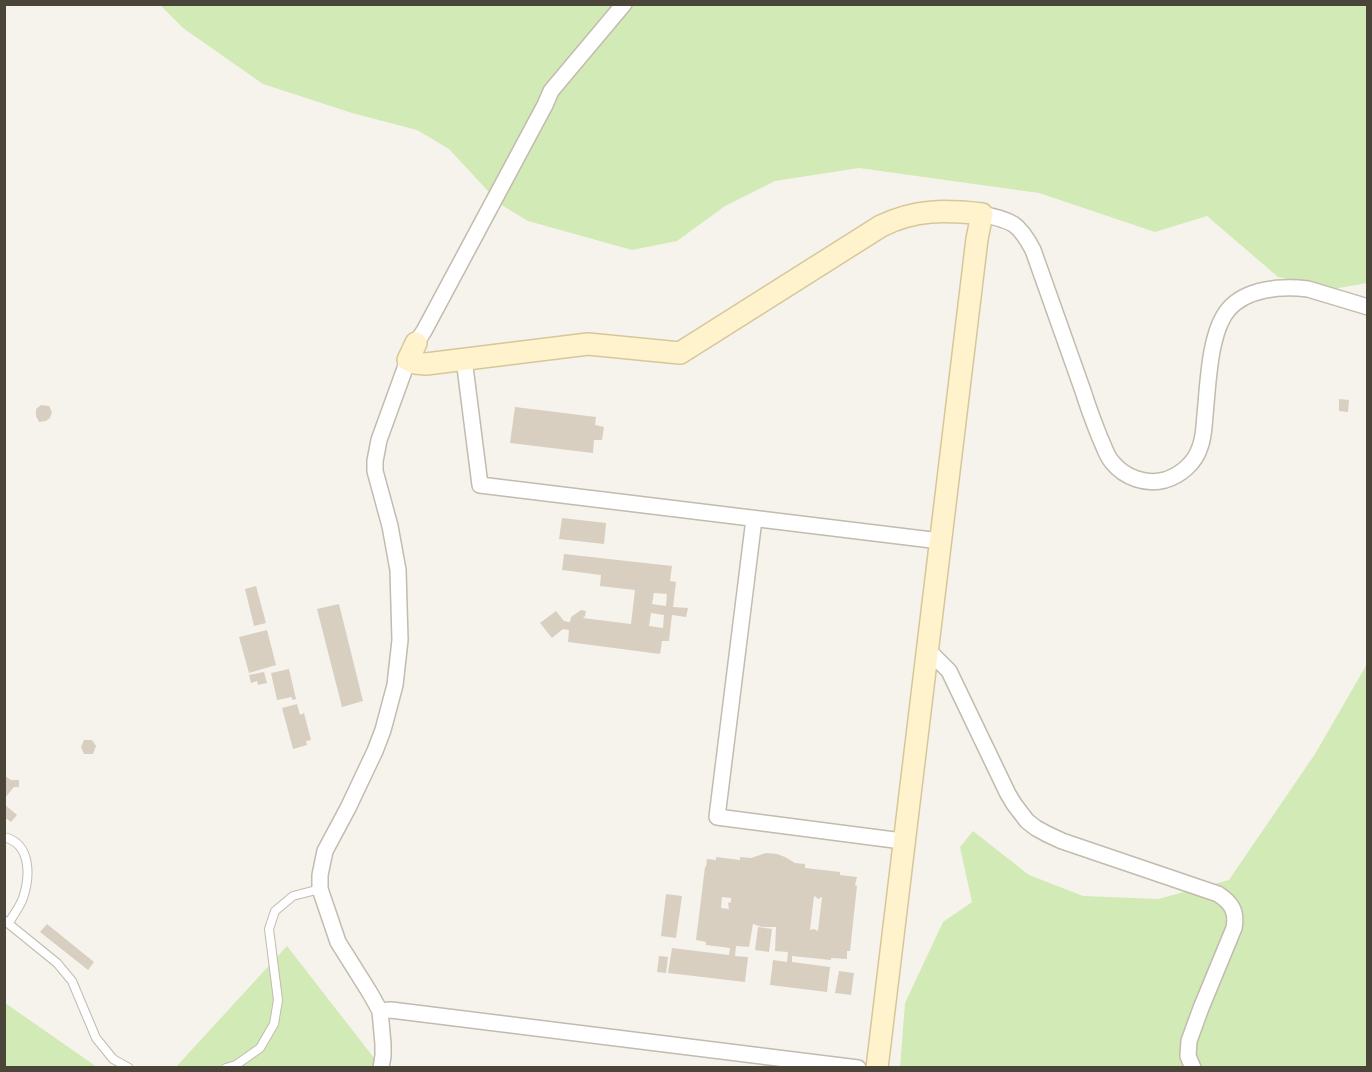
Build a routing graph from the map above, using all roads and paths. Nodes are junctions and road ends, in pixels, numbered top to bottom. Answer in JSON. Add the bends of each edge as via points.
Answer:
{"nodes":[{"id":1,"x":624,"y":4,"type":"edge"},
{"id":2,"x":982,"y":214,"type":"junction"},
{"id":3,"x":1368,"y":307,"type":"edge"},
{"id":4,"x":412,"y":352,"type":"junction"},
{"id":5,"x":464,"y":359,"type":"junction"},
{"id":6,"x":754,"y":519,"type":"junction"},
{"id":7,"x":940,"y":541,"type":"junction"},
{"id":8,"x":926,"y":648,"type":"junction"},
{"id":9,"x":4,"y":837,"type":"edge"},
{"id":10,"x":902,"y":841,"type":"junction"},
{"id":11,"x":320,"y":890,"type":"junction"},
{"id":12,"x":7,"y":922,"type":"edge"},
{"id":13,"x":380,"y":1011,"type":"junction"},
{"id":14,"x":767,"y":1062,"type":"edge"},
{"id":15,"x":129,"y":1068,"type":"edge"},
{"id":16,"x":226,"y":1068,"type":"edge"},
{"id":17,"x":381,"y":1068,"type":"edge"},
{"id":18,"x":858,"y":1068,"type":"edge"},
{"id":19,"x":877,"y":1068,"type":"edge"},
{"id":20,"x":1193,"y":1068,"type":"edge"}],
"edges":[{"from":1,"to":4,"type":"street","via":[[551,91]]},
{"from":2,"to":3,"type":"street","via":[[1017,225],[1028,241],[1108,457],[1121,471],[1137,479],[1155,482],[1174,476],[1197,454],[1203,436],[1214,342],[1223,317],[1236,303],[1265,290],[1300,288]]},
{"from":2,"to":5,"type":"street","via":[[930,212],[892,221],[680,353],[588,344]]},
{"from":2,"to":7,"type":"street"},
{"from":4,"to":5,"type":"street","via":[[415,363]]},
{"from":4,"to":11,"type":"street","via":[[375,461],[398,570],[400,640],[395,685],[375,751],[325,851]]},
{"from":5,"to":6,"type":"street","via":[[480,485]]},
{"from":6,"to":7,"type":"street"},
{"from":6,"to":10,"type":"street","via":[[717,817]]},
{"from":7,"to":8,"type":"street"},
{"from":8,"to":10,"type":"street"},
{"from":8,"to":20,"type":"street","via":[[949,671],[1008,794],[1035,828],[1062,841],[1218,894],[1231,904],[1234,928],[1190,1041],[1188,1056]]},
{"from":9,"to":12,"type":"lane","via":[[11,838],[23,850],[28,864],[22,899]]},
{"from":10,"to":19,"type":"street"},
{"from":11,"to":13,"type":"street","via":[[338,942]]},
{"from":11,"to":16,"type":"lane","via":[[293,896],[275,911],[269,929],[278,1000],[274,1024],[260,1048]]},
{"from":12,"to":15,"type":"lane","via":[[57,963],[72,981],[96,1038],[113,1059]]},
{"from":13,"to":14,"type":"street"},
{"from":13,"to":17,"type":"street"},
{"from":14,"to":18,"type":"street"}]}
